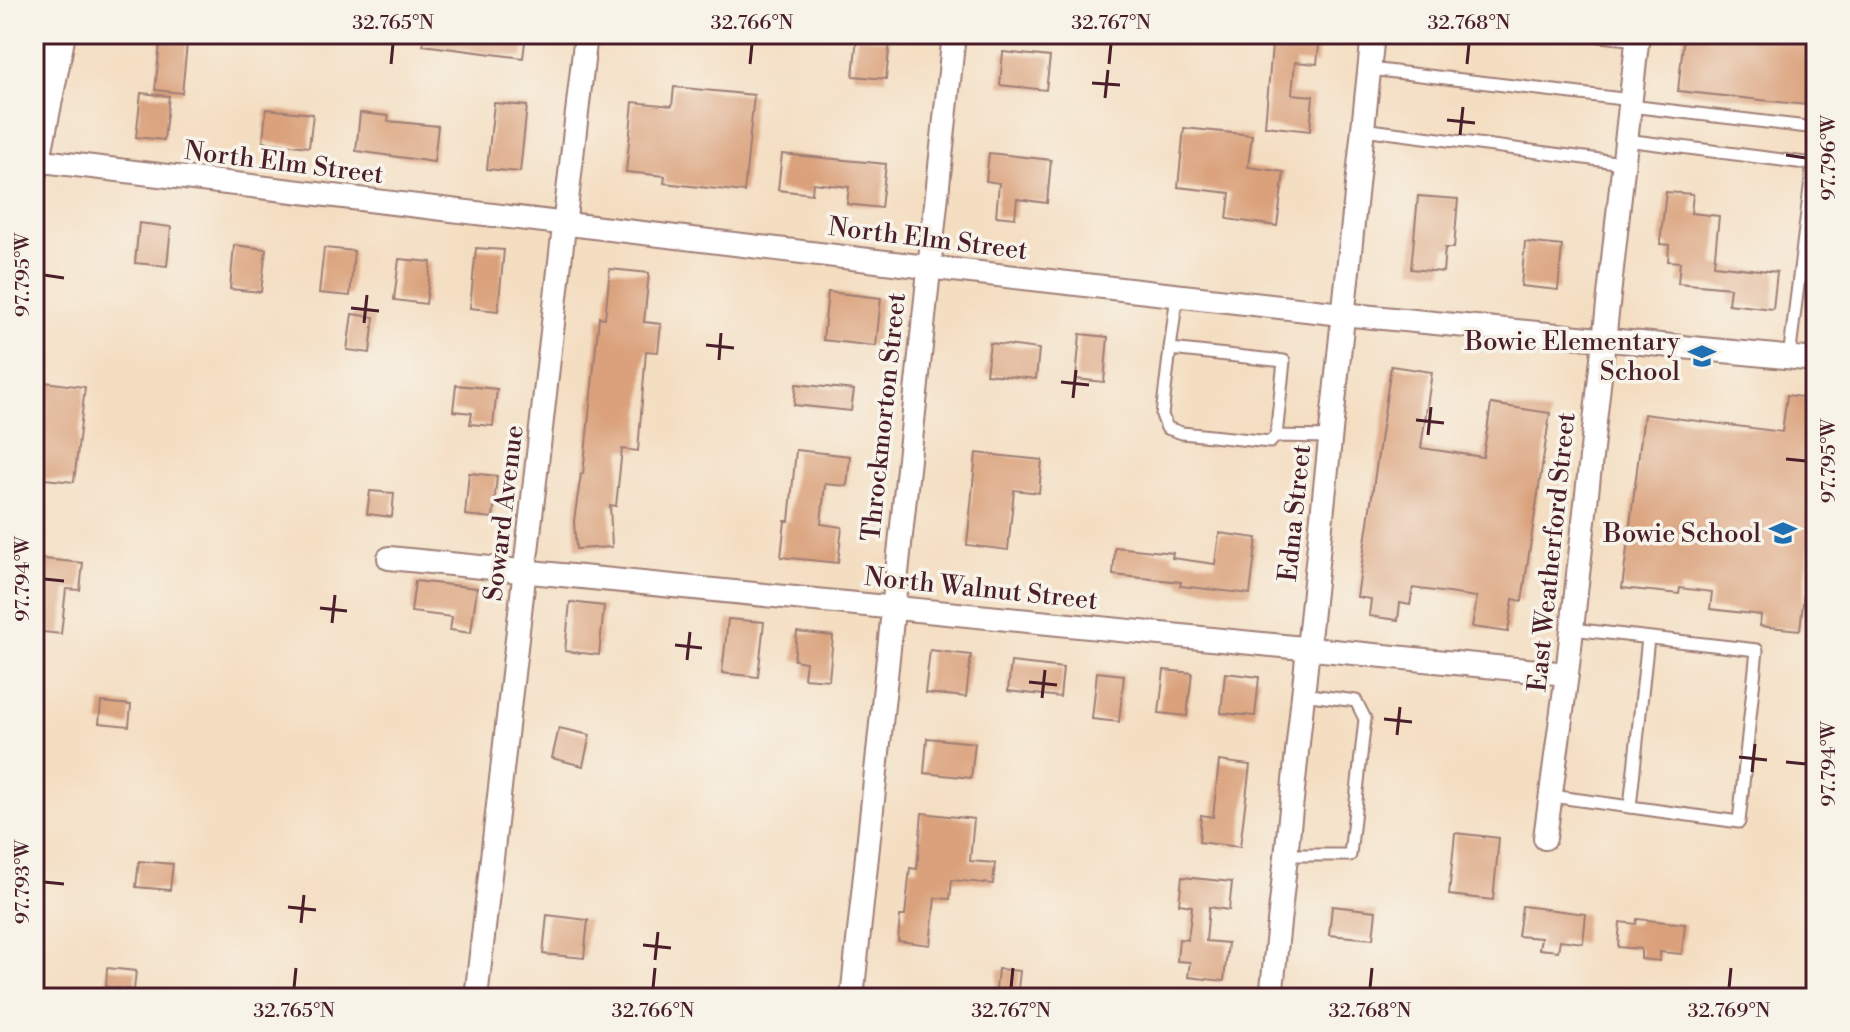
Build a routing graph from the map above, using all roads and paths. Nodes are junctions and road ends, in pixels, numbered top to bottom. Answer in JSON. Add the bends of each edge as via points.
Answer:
{"nodes":[{"id":1,"x":61,"y":34,"type":"edge"},
{"id":2,"x":586,"y":34,"type":"edge"},
{"id":3,"x":954,"y":34,"type":"edge"},
{"id":4,"x":1373,"y":34,"type":"edge"},
{"id":5,"x":1584,"y":34,"type":"edge"},
{"id":6,"x":1638,"y":37,"type":"edge"},
{"id":7,"x":1370,"y":69,"type":"junction"},
{"id":8,"x":1630,"y":103,"type":"junction"},
{"id":9,"x":1816,"y":128,"type":"edge"},
{"id":10,"x":1363,"y":129,"type":"junction"},
{"id":11,"x":1626,"y":140,"type":"junction"},
{"id":12,"x":34,"y":163,"type":"edge"},
{"id":13,"x":1623,"y":163,"type":"junction"},
{"id":14,"x":1814,"y":164,"type":"edge"},
{"id":15,"x":565,"y":224,"type":"junction"},
{"id":16,"x":927,"y":267,"type":"junction"},
{"id":17,"x":1177,"y":295,"type":"junction"},
{"id":18,"x":1342,"y":314,"type":"junction"},
{"id":19,"x":1603,"y":341,"type":"junction"},
{"id":20,"x":1170,"y":349,"type":"junction"},
{"id":21,"x":1789,"y":359,"type":"junction"},
{"id":22,"x":1816,"y":360,"type":"edge"},
{"id":23,"x":1276,"y":436,"type":"junction"},
{"id":24,"x":1330,"y":437,"type":"junction"},
{"id":25,"x":389,"y":558,"type":"dead end"},
{"id":26,"x":524,"y":572,"type":"junction"},
{"id":27,"x":891,"y":606,"type":"junction"},
{"id":28,"x":1572,"y":629,"type":"junction"},
{"id":29,"x":1648,"y":638,"type":"junction"},
{"id":30,"x":1309,"y":649,"type":"junction"},
{"id":31,"x":1567,"y":674,"type":"junction"},
{"id":32,"x":1303,"y":694,"type":"junction"},
{"id":33,"x":1551,"y":796,"type":"junction"},
{"id":34,"x":1630,"y":807,"type":"junction"},
{"id":35,"x":1545,"y":838,"type":"dead end"},
{"id":36,"x":1286,"y":855,"type":"junction"},
{"id":37,"x":476,"y":998,"type":"edge"},
{"id":38,"x":852,"y":998,"type":"edge"},
{"id":39,"x":1271,"y":998,"type":"edge"}],
"edges":[{"from":1,"to":12,"type":"street"},
{"from":2,"to":15,"type":"street","name":"Soward Avenue"},
{"from":3,"to":16,"type":"street","name":"Throckmorton Street"},
{"from":4,"to":7,"type":"street","name":"Edna Street"},
{"from":5,"to":6,"type":"lane"},
{"from":6,"to":8,"type":"street","name":"East Weatherford Street"},
{"from":7,"to":8,"type":"lane"},
{"from":7,"to":10,"type":"street","name":"Edna Street"},
{"from":8,"to":9,"type":"lane"},
{"from":8,"to":11,"type":"street","name":"East Weatherford Street"},
{"from":10,"to":13,"type":"lane"},
{"from":10,"to":18,"type":"street","name":"Edna Street"},
{"from":11,"to":13,"type":"street","name":"East Weatherford Street"},
{"from":11,"to":14,"type":"lane"},
{"from":12,"to":15,"type":"street","name":"North Elm Street"},
{"from":13,"to":19,"type":"street","name":"East Weatherford Street"},
{"from":14,"to":21,"type":"lane"},
{"from":15,"to":16,"type":"street","name":"North Elm Street"},
{"from":15,"to":26,"type":"street","name":"Soward Avenue"},
{"from":16,"to":17,"type":"street","name":"North Elm Street"},
{"from":16,"to":27,"type":"street","name":"Throckmorton Street"},
{"from":17,"to":18,"type":"street","name":"North Elm Street"},
{"from":17,"to":20,"type":"lane"},
{"from":18,"to":19,"type":"street","name":"North Elm Street"},
{"from":18,"to":24,"type":"street","name":"Edna Street"},
{"from":19,"to":21,"type":"street","name":"North Elm Street"},
{"from":19,"to":28,"type":"street","name":"East Weatherford Street"},
{"from":20,"to":23,"type":"lane","via":[[1284,361]]},
{"from":20,"to":23,"type":"lane","via":[[1162,415],[1167,428],[1270,442]]},
{"from":21,"to":22,"type":"street","name":"North Elm Street"},
{"from":23,"to":24,"type":"lane"},
{"from":24,"to":30,"type":"street","name":"Edna Street"},
{"from":25,"to":26,"type":"street","name":"North Walnut Street"},
{"from":26,"to":27,"type":"street","name":"North Walnut Street"},
{"from":26,"to":37,"type":"street","name":"Soward Avenue"},
{"from":27,"to":30,"type":"street","name":"North Walnut Street"},
{"from":27,"to":38,"type":"street","name":"Throckmorton Street"},
{"from":28,"to":29,"type":"lane"},
{"from":28,"to":31,"type":"street","name":"East Weatherford Street"},
{"from":29,"to":34,"type":"lane"},
{"from":29,"to":34,"type":"lane","via":[[1757,650],[1739,822]]},
{"from":30,"to":31,"type":"street","name":"North Walnut Street"},
{"from":30,"to":32,"type":"street","name":"Edna Street"},
{"from":31,"to":33,"type":"street","name":"East Weatherford Street"},
{"from":32,"to":36,"type":"street","name":"Edna Street"},
{"from":32,"to":36,"type":"lane","via":[[1356,701],[1365,719],[1350,855]]},
{"from":33,"to":34,"type":"lane"},
{"from":33,"to":35,"type":"street","name":"East Weatherford Street"},
{"from":36,"to":39,"type":"street","name":"Edna Street"}]}
